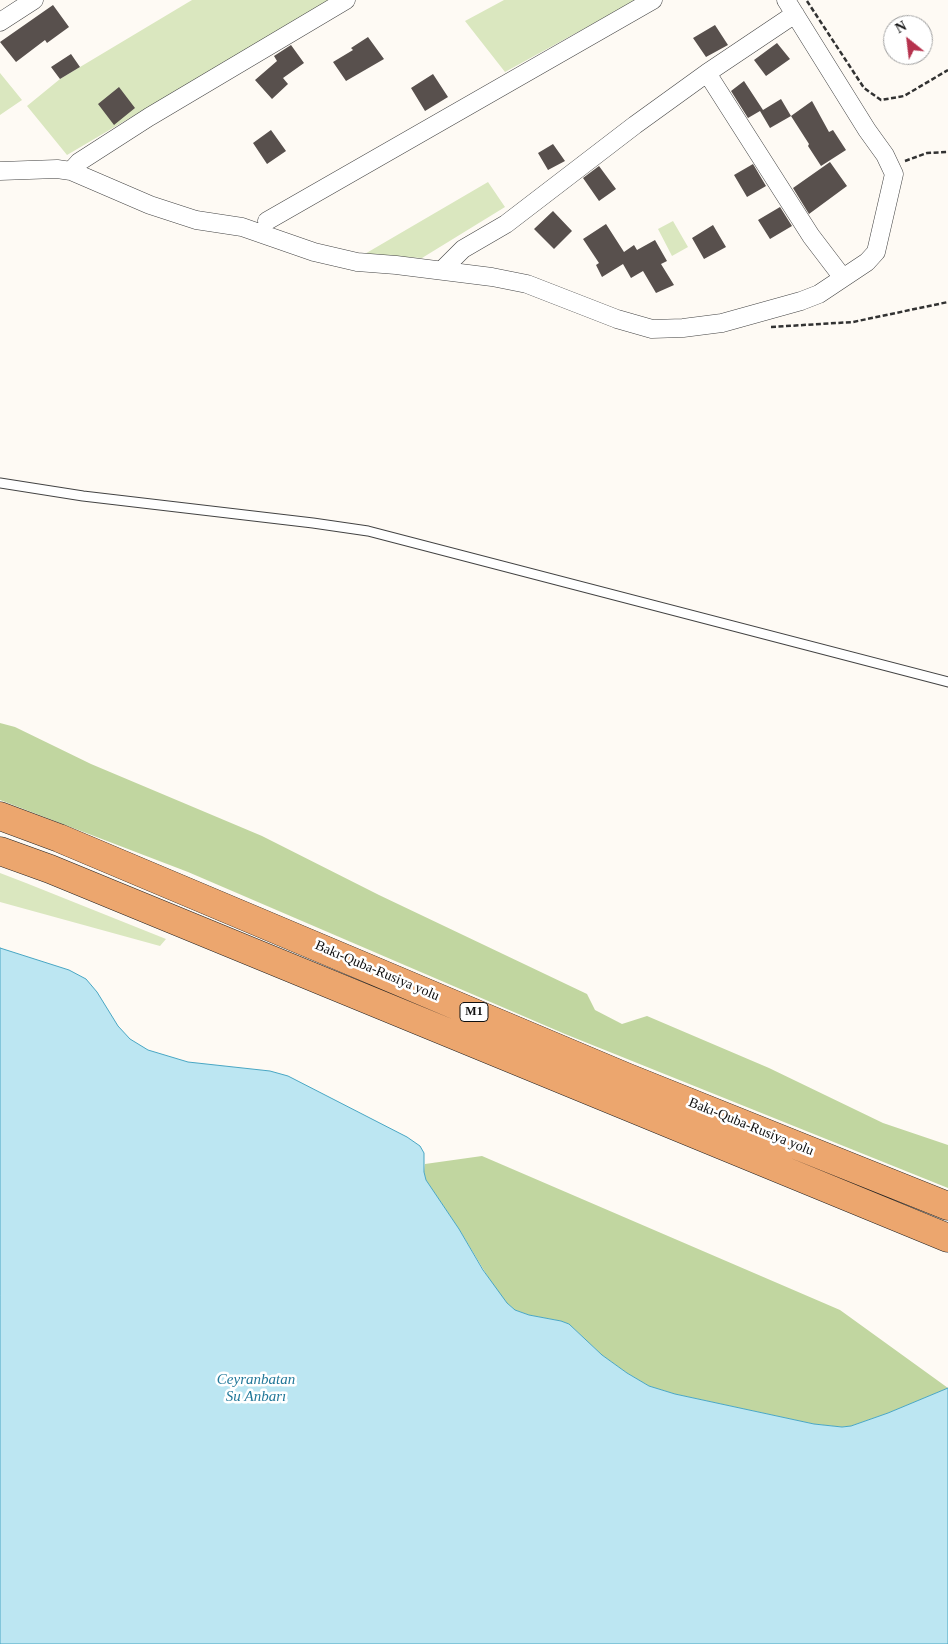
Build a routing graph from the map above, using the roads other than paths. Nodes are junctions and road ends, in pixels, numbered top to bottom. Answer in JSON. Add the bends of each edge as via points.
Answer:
{"nodes":[{"id":1,"x":34,"y":0,"type":"edge"},
{"id":2,"x":346,"y":0,"type":"edge"},
{"id":3,"x":653,"y":0,"type":"edge"},
{"id":4,"x":791,"y":7,"type":"edge"},
{"id":5,"x":0,"y":22,"type":"edge"},
{"id":6,"x":707,"y":73,"type":"junction"},
{"id":7,"x":0,"y":171,"type":"edge"},
{"id":8,"x":71,"y":171,"type":"junction"},
{"id":9,"x":267,"y":221,"type":"dead end"},
{"id":10,"x":442,"y":270,"type":"junction"},
{"id":11,"x":844,"y":278,"type":"junction"},
{"id":12,"x":0,"y":483,"type":"edge"},
{"id":13,"x":948,"y":682,"type":"edge"},
{"id":14,"x":0,"y":816,"type":"edge"},
{"id":15,"x":0,"y":851,"type":"edge"},
{"id":16,"x":948,"y":1206,"type":"edge"},
{"id":17,"x":948,"y":1238,"type":"edge"}],
"edges":[{"from":1,"to":5,"type":"street"},
{"from":2,"to":8,"type":"street","via":[[149,117],[79,162]]},
{"from":3,"to":9,"type":"street"},
{"from":4,"to":6,"type":"street"},
{"from":4,"to":11,"type":"street","via":[[894,174],[876,252]]},
{"from":6,"to":10,"type":"street","via":[[506,224],[463,249]]},
{"from":6,"to":11,"type":"street","via":[[811,236]]},
{"from":7,"to":8,"type":"street"},
{"from":8,"to":10,"type":"street","via":[[150,205],[196,220],[242,227],[314,252],[357,262]]},
{"from":10,"to":11,"type":"street","via":[[527,284],[652,329],[722,323],[813,296]]},
{"from":12,"to":13,"type":"lane","via":[[368,531]]},
{"from":14,"to":16,"type":"highway","name":"Bakı-Quba-Rusiya yolu","number":"M1","via":[[87,849],[626,1077]]},
{"from":15,"to":17,"type":"highway","name":"Bakı-Quba-Rusiya yolu","number":"M1"}]}
